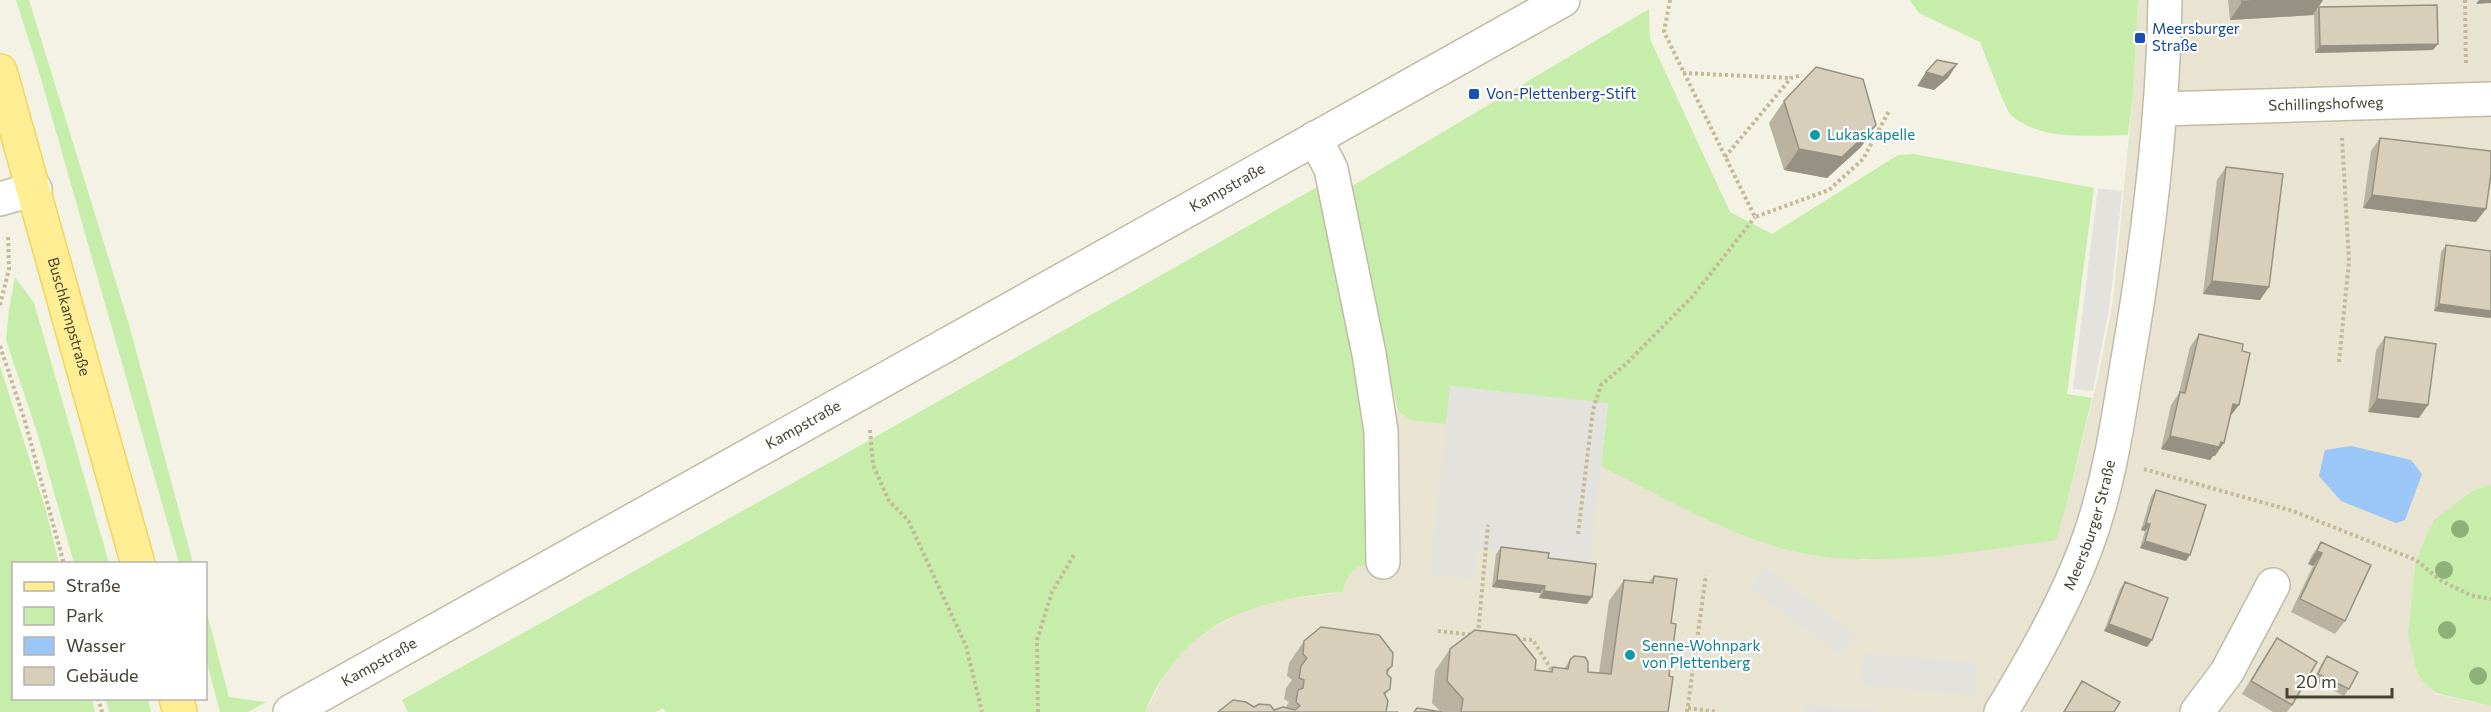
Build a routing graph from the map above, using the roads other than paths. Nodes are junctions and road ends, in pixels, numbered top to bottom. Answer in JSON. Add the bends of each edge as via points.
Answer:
{"nodes":[{"id":1,"x":1563,"y":0,"type":"edge"},
{"id":2,"x":2165,"y":0,"type":"edge"},
{"id":3,"x":0,"y":71,"type":"edge"},
{"id":4,"x":2479,"y":99,"type":"edge"},
{"id":5,"x":2161,"y":109,"type":"junction"},
{"id":6,"x":1315,"y":138,"type":"junction"},
{"id":7,"x":35,"y":189,"type":"junction"},
{"id":8,"x":0,"y":199,"type":"edge"},
{"id":9,"x":137,"y":562,"type":"edge"},
{"id":10,"x":1383,"y":562,"type":"dead end"},
{"id":11,"x":2273,"y":585,"type":"dead end"},
{"id":12,"x":290,"y":712,"type":"edge"},
{"id":13,"x":2001,"y":712,"type":"edge"},
{"id":14,"x":2197,"y":712,"type":"edge"}],
"edges":[{"from":1,"to":6,"type":"street","name":"Kampstraße"},
{"from":2,"to":5,"type":"street","name":"Meersburger Straße"},
{"from":3,"to":7,"type":"main road","name":"Buschkampstraße"},
{"from":4,"to":5,"type":"street","name":"Schillingshofweg"},
{"from":5,"to":13,"type":"street","name":"Meersburger Straße","via":[[2143,273],[2111,460],[2086,546],[2044,639]]},
{"from":6,"to":10,"type":"street","via":[[1331,169],[1369,354],[1381,431]]},
{"from":6,"to":12,"type":"street","name":"Kampstraße"},
{"from":7,"to":8,"type":"street"},
{"from":7,"to":9,"type":"main road","name":"Buschkampstraße"},
{"from":11,"to":14,"type":"street","via":[[2227,672]]}]}
